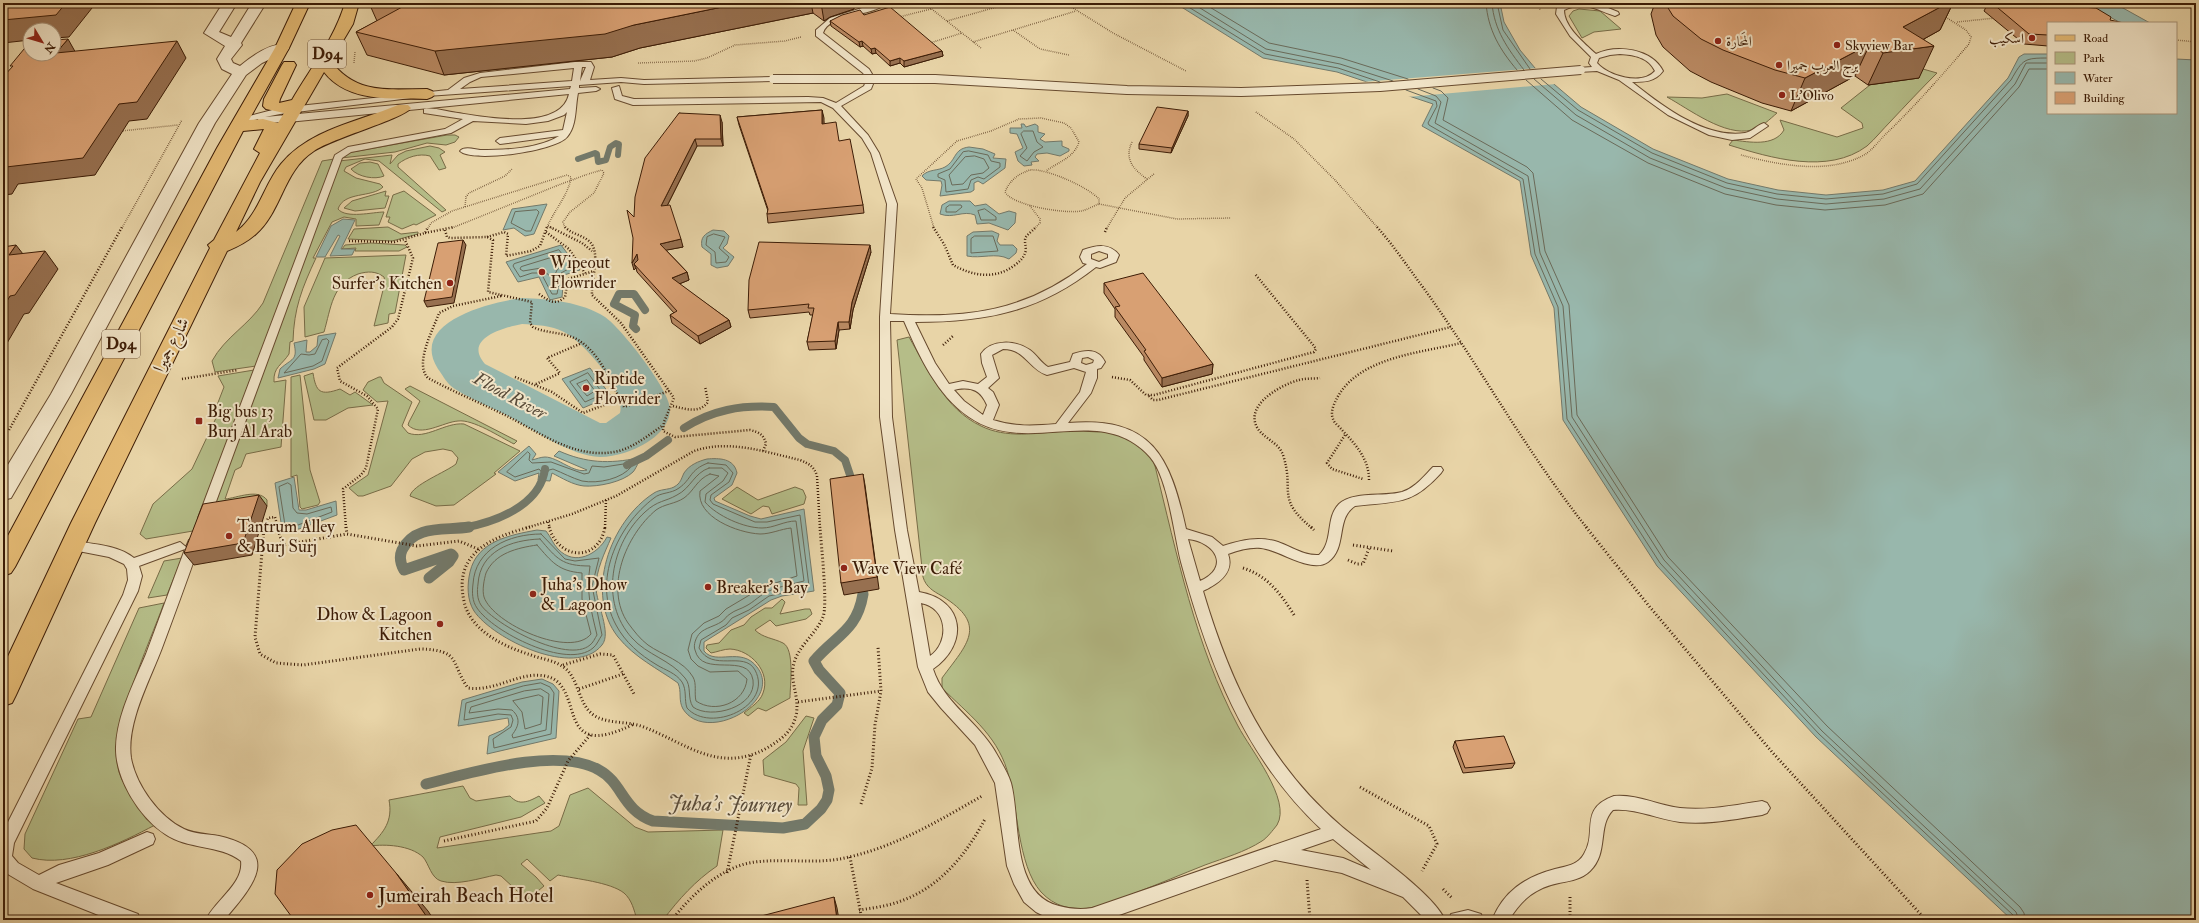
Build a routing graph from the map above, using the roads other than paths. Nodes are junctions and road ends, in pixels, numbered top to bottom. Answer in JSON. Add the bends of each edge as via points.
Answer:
{"nodes":[{"id":1,"x":230,"y":3,"type":"edge"},
{"id":2,"x":259,"y":3,"type":"edge"},
{"id":3,"x":352,"y":3,"type":"edge"},
{"id":4,"x":883,"y":3,"type":"edge"},
{"id":5,"x":301,"y":8,"type":"edge"},
{"id":6,"x":1615,"y":14,"type":"dead end"},
{"id":7,"x":235,"y":45,"type":"junction"},
{"id":8,"x":282,"y":48,"type":"junction"},
{"id":9,"x":1595,"y":57,"type":"junction"},
{"id":10,"x":322,"y":60,"type":"junction"},
{"id":11,"x":578,"y":64,"type":"junction"},
{"id":12,"x":1598,"y":69,"type":"junction"},
{"id":13,"x":241,"y":72,"type":"junction"},
{"id":14,"x":1621,"y":79,"type":"junction"},
{"id":15,"x":586,"y":82,"type":"junction"},
{"id":16,"x":644,"y":82,"type":"junction"},
{"id":17,"x":574,"y":87,"type":"junction"},
{"id":18,"x":616,"y":88,"type":"junction"},
{"id":19,"x":451,"y":92,"type":"junction"},
{"id":20,"x":427,"y":94,"type":"junction"},
{"id":21,"x":572,"y":102,"type":"junction"},
{"id":22,"x":836,"y":106,"type":"junction"},
{"id":23,"x":406,"y":108,"type":"junction"},
{"id":24,"x":293,"y":111,"type":"junction"},
{"id":25,"x":473,"y":117,"type":"junction"},
{"id":26,"x":243,"y":121,"type":"junction"},
{"id":27,"x":1764,"y":126,"type":"dead end"},
{"id":28,"x":502,"y":131,"type":"junction"},
{"id":29,"x":567,"y":132,"type":"junction"},
{"id":30,"x":464,"y":151,"type":"dead end"},
{"id":31,"x":498,"y":152,"type":"junction"},
{"id":32,"x":221,"y":247,"type":"junction"},
{"id":33,"x":1093,"y":264,"type":"junction"},
{"id":34,"x":885,"y":317,"type":"junction"},
{"id":35,"x":908,"y":319,"type":"junction"},
{"id":36,"x":1075,"y":364,"type":"junction"},
{"id":37,"x":1095,"y":367,"type":"junction"},
{"id":38,"x":947,"y":388,"type":"junction"},
{"id":39,"x":980,"y":388,"type":"junction"},
{"id":40,"x":986,"y":422,"type":"junction"},
{"id":41,"x":1061,"y":426,"type":"junction"},
{"id":42,"x":1437,"y":470,"type":"dead end"},
{"id":43,"x":3,"y":492,"type":"edge"},
{"id":44,"x":1180,"y":533,"type":"junction"},
{"id":45,"x":73,"y":546,"type":"junction"},
{"id":46,"x":180,"y":547,"type":"dead end"},
{"id":47,"x":1221,"y":551,"type":"junction"},
{"id":48,"x":132,"y":564,"type":"junction"},
{"id":49,"x":3,"y":567,"type":"edge"},
{"id":50,"x":1195,"y":589,"type":"junction"},
{"id":51,"x":912,"y":596,"type":"junction"},
{"id":52,"x":925,"y":667,"type":"junction"},
{"id":53,"x":3,"y":695,"type":"edge"},
{"id":54,"x":1762,"y":808,"type":"dead end"},
{"id":55,"x":1335,"y":831,"type":"junction"},
{"id":56,"x":147,"y":839,"type":"dead end"},
{"id":57,"x":1275,"y":853,"type":"junction"},
{"id":58,"x":4,"y":859,"type":"edge"},
{"id":59,"x":39,"y":884,"type":"junction"},
{"id":60,"x":1418,"y":898,"type":"junction"},
{"id":61,"x":132,"y":920,"type":"edge"},
{"id":62,"x":214,"y":920,"type":"edge"},
{"id":63,"x":1437,"y":920,"type":"edge"},
{"id":64,"x":1500,"y":920,"type":"edge"}],
"edges":[{"from":1,"to":7,"type":"street","via":[[211,33]]},
{"from":2,"to":7,"type":"street"},
{"from":3,"to":10,"type":"main road","name":"شارع جميرا","number":"D94","via":[[346,24]]},
{"from":4,"to":22,"type":"lane","via":[[827,22],[820,30],[819,34],[866,71],[871,79],[868,87]]},
{"from":5,"to":8,"type":"main road","number":"D94"},
{"from":5,"to":24,"type":"main road","via":[[309,17],[309,21],[271,106]]},
{"from":6,"to":9,"type":"lane","via":[[1606,8],[1583,3],[1569,4],[1560,9],[1570,32]]},
{"from":7,"to":13,"type":"street","via":[[226,54],[224,62]]},
{"from":8,"to":13,"type":"street"},
{"from":8,"to":26,"type":"main road","number":"D94"},
{"from":9,"to":12,"type":"lane","via":[[1593,63]]},
{"from":9,"to":14,"type":"lane","via":[[1604,53],[1625,52],[1646,58],[1658,67],[1658,74],[1650,78]]},
{"from":10,"to":20,"type":"main road","via":[[342,81],[358,89],[381,93]]},
{"from":10,"to":24,"type":"main road","name":"شارع جميرا","number":"D94"},
{"from":11,"to":15,"type":"lane","via":[[590,65]]},
{"from":11,"to":17,"type":"lane"},
{"from":11,"to":19,"type":"lane","via":[[480,75],[467,80]]},
{"from":12,"to":14,"type":"lane"},
{"from":12,"to":16,"type":"lane","bridge":true,"via":[[1380,87],[1241,92],[1127,90],[935,79]]},
{"from":13,"to":43,"type":"street","via":[[207,123],[61,394]]},
{"from":14,"to":27,"type":"lane","via":[[1663,108],[1716,135],[1749,137]]},
{"from":15,"to":16,"type":"lane"},
{"from":15,"to":17,"type":"lane"},
{"from":16,"to":18,"type":"lane"},
{"from":17,"to":18,"type":"lane"},
{"from":17,"to":19,"type":"lane"},
{"from":17,"to":21,"type":"lane"},
{"from":17,"to":23,"type":"lane"},
{"from":18,"to":22,"type":"lane","via":[[618,97],[633,102],[808,99],[823,100]]},
{"from":19,"to":20,"type":"lane"},
{"from":20,"to":24,"type":"lane"},
{"from":21,"to":28,"type":"lane","via":[[562,112],[544,120],[525,122]]},
{"from":21,"to":29,"type":"lane"},
{"from":22,"to":34,"type":"lane","via":[[871,145],[883,172],[892,204]]},
{"from":23,"to":24,"type":"lane"},
{"from":23,"to":25,"type":"lane"},
{"from":23,"to":32,"type":"main road","via":[[309,147],[288,167],[252,230],[235,243]]},
{"from":24,"to":26,"type":"lane"},
{"from":24,"to":32,"type":"main road","name":"شارع جميرا","number":"D94","via":[[252,182]]},
{"from":25,"to":28,"type":"lane"},
{"from":25,"to":62,"type":"lane","via":[[448,131],[348,150],[338,157],[133,706],[123,744],[124,757],[131,780],[148,805],[166,825],[181,835],[238,849],[247,854],[250,861],[250,870],[244,881]]},
{"from":26,"to":32,"type":"main road","via":[[272,126],[272,132],[214,239],[215,244]]},
{"from":26,"to":49,"type":"main road","number":"D94"},
{"from":28,"to":29,"type":"lane"},
{"from":28,"to":31,"type":"lane"},
{"from":29,"to":31,"type":"lane","via":[[560,140],[545,145]]},
{"from":30,"to":31,"type":"lane"},
{"from":32,"to":45,"type":"main road","name":"شارع جميرا","number":"D94"},
{"from":33,"to":33,"type":"lane","via":[[1100,265],[1112,260],[1114,256],[1111,252],[1099,248],[1086,252],[1084,257]]},
{"from":33,"to":35,"type":"lane","via":[[1048,295],[1017,308],[974,317]]},
{"from":34,"to":35,"type":"lane"},
{"from":34,"to":51,"type":"lane","via":[[886,417]]},
{"from":35,"to":38,"type":"lane"},
{"from":36,"to":37,"type":"lane","via":[[1079,368]]},
{"from":36,"to":37,"type":"lane","via":[[1077,356],[1089,353],[1100,362]]},
{"from":36,"to":39,"type":"lane","via":[[1047,371],[1019,348],[994,348],[985,358],[993,378]]},
{"from":37,"to":41,"type":"lane","via":[[1090,389],[1070,410]]},
{"from":38,"to":39,"type":"lane","via":[[960,384]]},
{"from":38,"to":40,"type":"lane","via":[[963,406]]},
{"from":39,"to":40,"type":"lane","via":[[987,392],[993,405]]},
{"from":40,"to":41,"type":"lane","via":[[1021,430]]},
{"from":41,"to":44,"type":"lane","via":[[1117,429],[1145,445],[1156,455],[1163,470]]},
{"from":42,"to":47,"type":"lane","via":[[1421,487],[1405,496],[1345,505],[1337,518],[1333,546],[1323,558],[1317,560],[1297,556],[1277,546],[1261,543],[1244,544]]},
{"from":44,"to":47,"type":"lane","via":[[1193,533],[1204,537]]},
{"from":44,"to":50,"type":"lane"},
{"from":45,"to":48,"type":"lane","via":[[109,552],[122,556]]},
{"from":45,"to":53,"type":"main road","name":"شارع جميرا","number":"D94"},
{"from":46,"to":48,"type":"lane"},
{"from":47,"to":50,"type":"lane","via":[[1222,570],[1214,582]]},
{"from":48,"to":58,"type":"lane","via":[[135,575],[131,589],[6,842]]},
{"from":50,"to":55,"type":"lane","via":[[1215,653],[1238,706],[1292,785],[1310,808]]},
{"from":51,"to":52,"type":"lane"},
{"from":51,"to":52,"type":"lane","via":[[930,600],[944,610],[952,624],[951,640],[941,655]]},
{"from":52,"to":57,"type":"lane","via":[[928,680],[935,692],[977,736],[988,752],[1003,783],[1019,876],[1026,891],[1049,912],[1081,918],[1112,910]]},
{"from":54,"to":64,"type":"lane","via":[[1700,816],[1668,813],[1621,803],[1609,804],[1602,811],[1596,848],[1591,860],[1583,868],[1521,889]]},
{"from":55,"to":57,"type":"lane"},
{"from":55,"to":60,"type":"lane"},
{"from":56,"to":59,"type":"lane","via":[[102,860],[59,872]]},
{"from":57,"to":60,"type":"lane","via":[[1344,866]]},
{"from":58,"to":59,"type":"lane","via":[[12,868]]},
{"from":59,"to":61,"type":"lane"},
{"from":60,"to":63,"type":"lane"}]}
